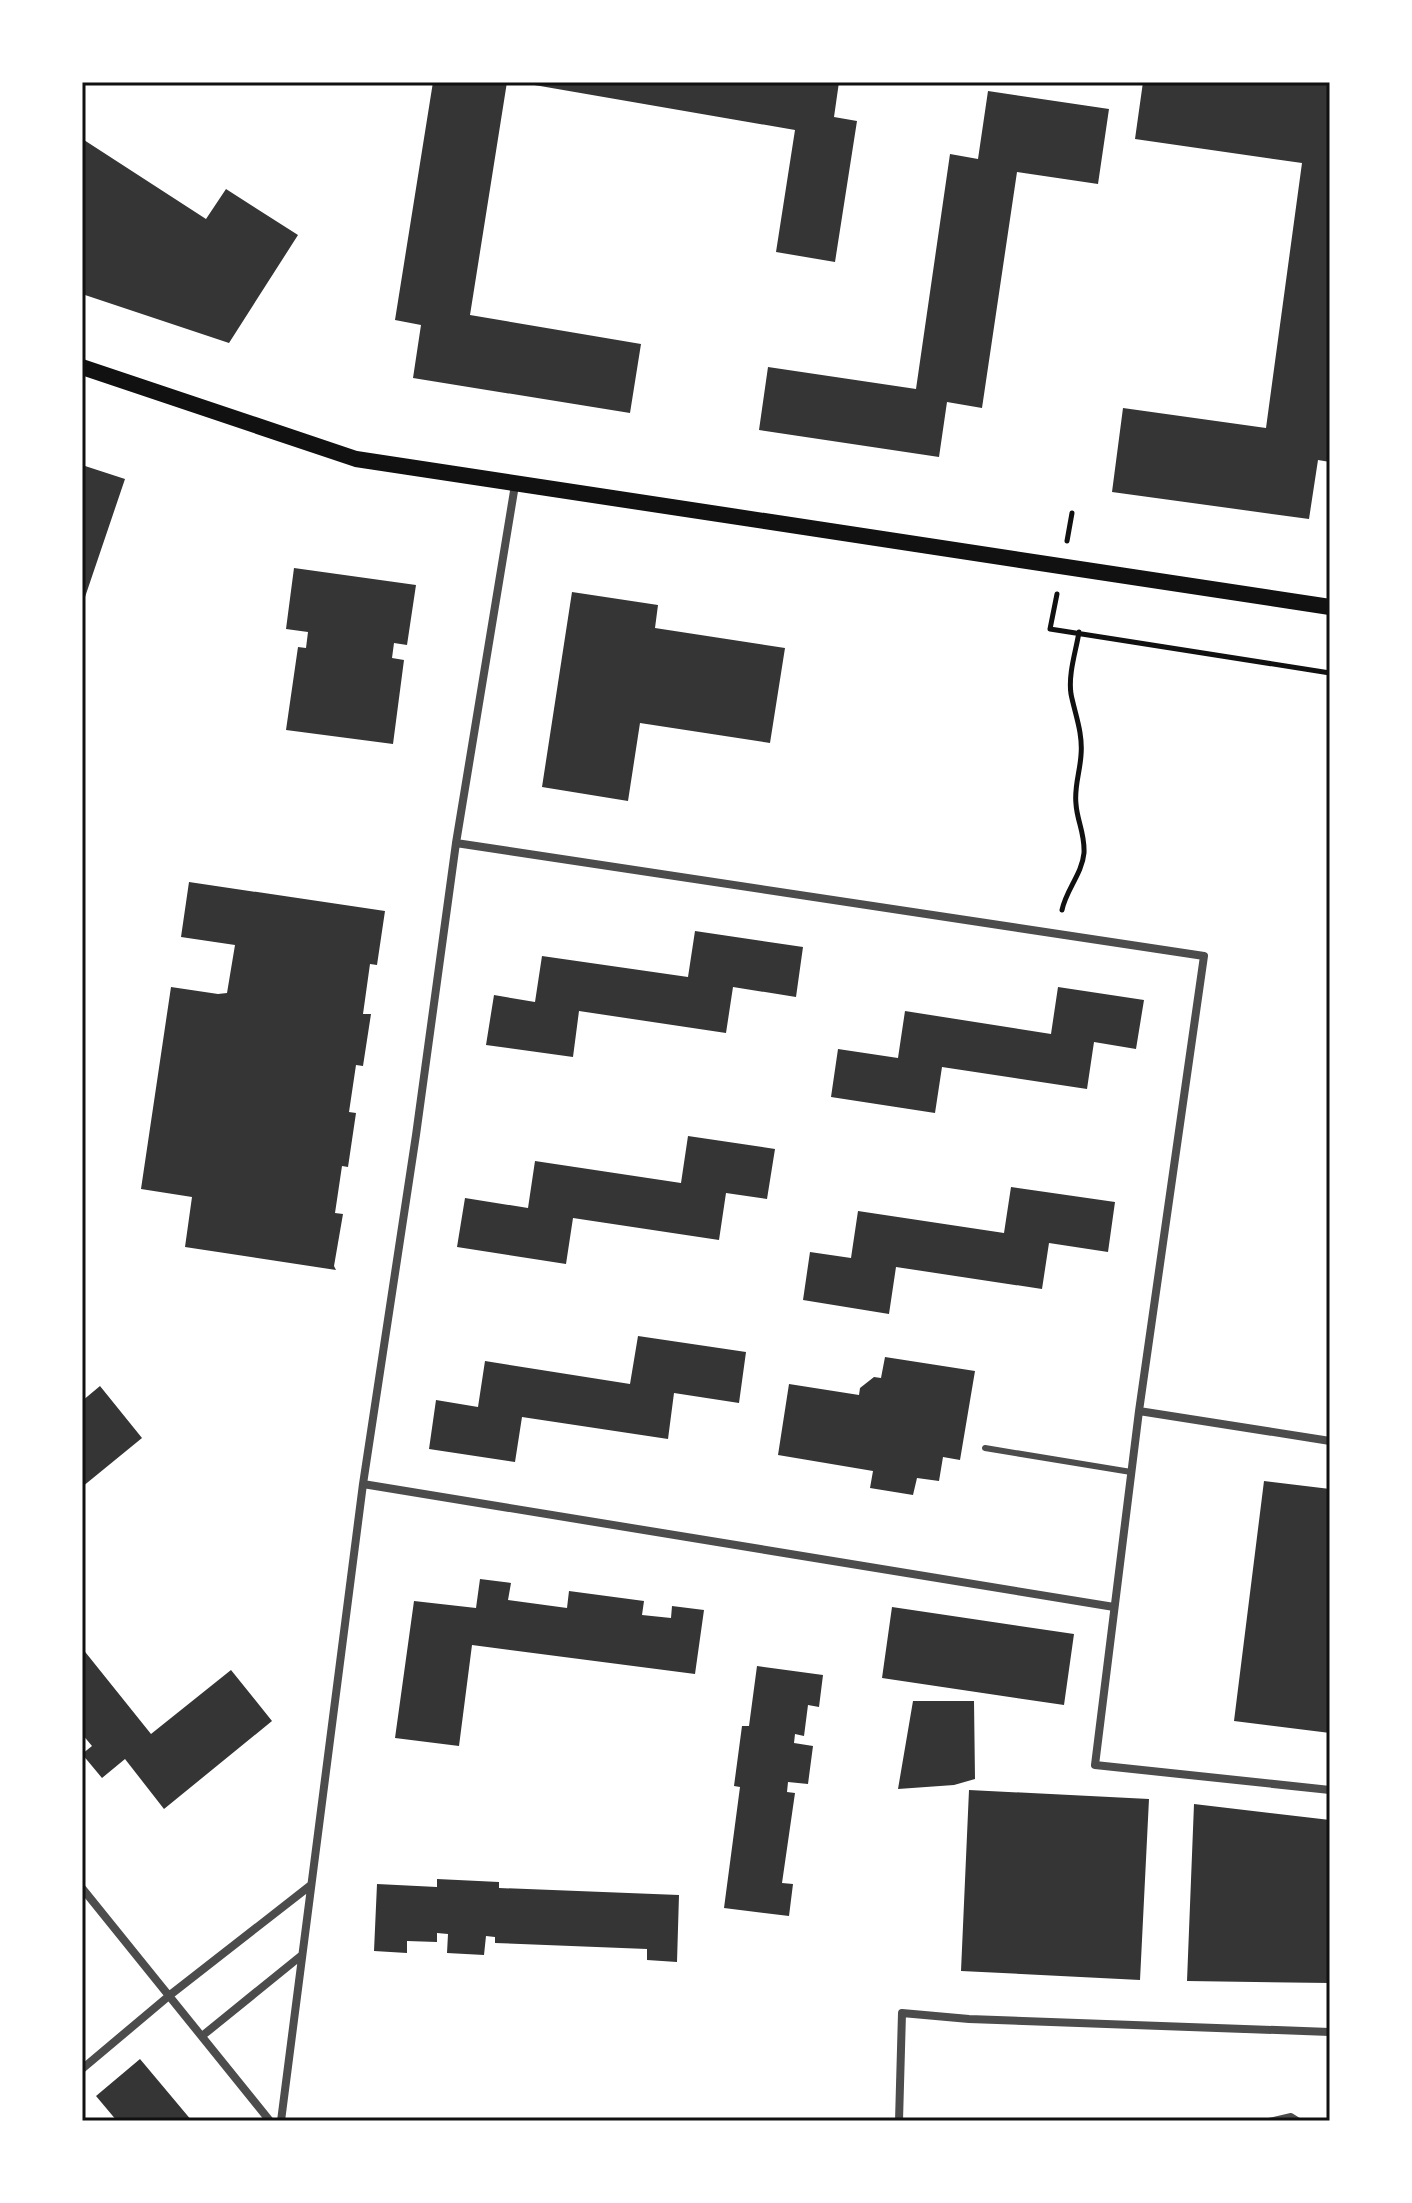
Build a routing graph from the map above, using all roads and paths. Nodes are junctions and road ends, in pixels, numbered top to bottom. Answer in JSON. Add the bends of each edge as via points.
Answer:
{"nodes":[{"id":1,"x":82,"y":367,"type":"edge"},
{"id":2,"x":515,"y":485,"type":"junction"},
{"id":3,"x":1330,"y":607,"type":"edge"},
{"id":4,"x":1050,"y":629,"type":"dead end"},
{"id":5,"x":1079,"y":632,"type":"junction"},
{"id":6,"x":1330,"y":673,"type":"edge"},
{"id":7,"x":456,"y":843,"type":"junction"},
{"id":8,"x":1059,"y":933,"type":"junction"},
{"id":9,"x":1139,"y":1411,"type":"junction"},
{"id":10,"x":1330,"y":1441,"type":"edge"},
{"id":11,"x":985,"y":1448,"type":"dead end"},
{"id":12,"x":1131,"y":1472,"type":"junction"},
{"id":13,"x":363,"y":1484,"type":"junction"},
{"id":14,"x":1114,"y":1607,"type":"junction"},
{"id":15,"x":1330,"y":1790,"type":"edge"},
{"id":16,"x":312,"y":1885,"type":"junction"},
{"id":17,"x":82,"y":1888,"type":"edge"},
{"id":18,"x":302,"y":1955,"type":"junction"},
{"id":19,"x":170,"y":1995,"type":"junction"},
{"id":20,"x":1330,"y":2032,"type":"edge"},
{"id":21,"x":202,"y":2036,"type":"junction"},
{"id":22,"x":82,"y":2069,"type":"edge"},
{"id":23,"x":270,"y":2121,"type":"edge"},
{"id":24,"x":281,"y":2121,"type":"edge"},
{"id":25,"x":899,"y":2121,"type":"edge"},
{"id":26,"x":1269,"y":2121,"type":"edge"},
{"id":27,"x":1299,"y":2121,"type":"edge"}],
"edges":[{"from":1,"to":2,"type":"main road","via":[[356,459]]},
{"from":2,"to":3,"type":"main road"},
{"from":2,"to":7,"type":"street"},
{"from":4,"to":5,"type":"path"},
{"from":5,"to":6,"type":"path"},
{"from":5,"to":8,"type":"path","via":[[1071,692],[1079,721],[1076,807],[1083,857],[1064,896]]},
{"from":7,"to":8,"type":"street"},
{"from":7,"to":13,"type":"street"},
{"from":8,"to":9,"type":"street","via":[[1204,956]]},
{"from":9,"to":10,"type":"street"},
{"from":9,"to":12,"type":"street"},
{"from":11,"to":12,"type":"lane"},
{"from":12,"to":14,"type":"street"},
{"from":13,"to":14,"type":"street"},
{"from":13,"to":16,"type":"street"},
{"from":14,"to":15,"type":"street","via":[[1095,1765]]},
{"from":16,"to":18,"type":"street"},
{"from":16,"to":19,"type":"street"},
{"from":17,"to":19,"type":"street"},
{"from":18,"to":21,"type":"street"},
{"from":18,"to":24,"type":"street"},
{"from":19,"to":21,"type":"street"},
{"from":19,"to":22,"type":"street"},
{"from":20,"to":25,"type":"street","via":[[902,2013]]},
{"from":21,"to":23,"type":"street"},
{"from":26,"to":27,"type":"lane","via":[[1291,2116]]}]}
